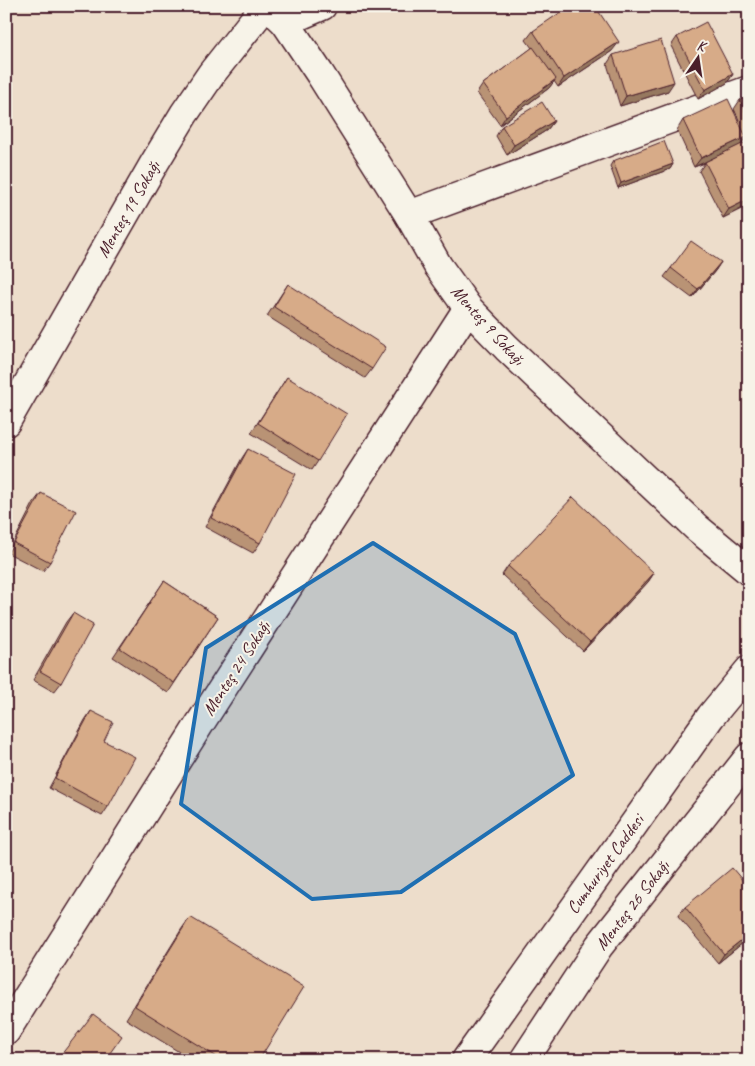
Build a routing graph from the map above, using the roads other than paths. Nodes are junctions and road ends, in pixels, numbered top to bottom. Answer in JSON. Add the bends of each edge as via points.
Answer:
{"nodes":[{"id":1,"x":322,"y":6,"type":"edge"},
{"id":2,"x":273,"y":12,"type":"edge"},
{"id":3,"x":749,"y":90,"type":"edge"},
{"id":4,"x":408,"y":215,"type":"junction"},
{"id":5,"x":468,"y":308,"type":"junction"},
{"id":6,"x":6,"y":422,"type":"edge"},
{"id":7,"x":749,"y":571,"type":"edge"},
{"id":8,"x":749,"y":670,"type":"edge"},
{"id":9,"x":749,"y":757,"type":"edge"},
{"id":10,"x":6,"y":1031,"type":"edge"},
{"id":11,"x":466,"y":1060,"type":"edge"},
{"id":12,"x":524,"y":1060,"type":"edge"}],
"edges":[{"from":1,"to":2,"type":"street"},
{"from":2,"to":4,"type":"street","name":"Menteş 9 Sokağı","via":[[320,74]]},
{"from":2,"to":6,"type":"street","name":"Menteş 19 Sokağı","via":[[212,73],[184,114]]},
{"from":3,"to":4,"type":"street"},
{"from":4,"to":5,"type":"street","name":"Menteş 9 Sokağı"},
{"from":5,"to":7,"type":"street","name":"Menteş 9 Sokağı","via":[[697,528]]},
{"from":5,"to":10,"type":"street","name":"Menteş 24 Sokağı"},
{"from":8,"to":11,"type":"street","name":"Cumhuriyet Caddesi","via":[[711,716]]},
{"from":9,"to":12,"type":"street","name":"Menteş 26 Sokağı","via":[[599,946]]}]}
